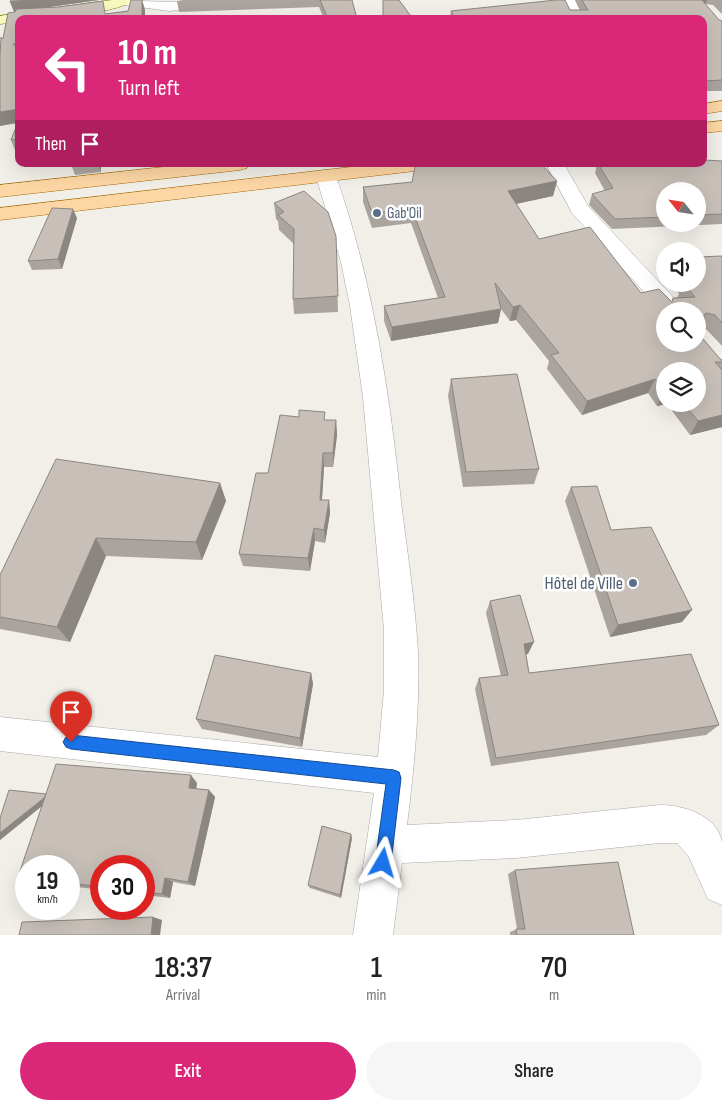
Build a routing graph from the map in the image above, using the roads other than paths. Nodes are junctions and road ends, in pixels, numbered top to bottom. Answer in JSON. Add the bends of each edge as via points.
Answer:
{"nodes":[{"id":1,"x":242,"y":0,"type":"edge"},
{"id":2,"x":134,"y":1,"type":"edge"},
{"id":3,"x":569,"y":2,"type":"dead end"},
{"id":4,"x":40,"y":15,"type":"edge"},
{"id":5,"x":102,"y":15,"type":"edge"},
{"id":6,"x":575,"y":15,"type":"edge"},
{"id":7,"x":15,"y":18,"type":"edge"},
{"id":8,"x":0,"y":20,"type":"edge"},
{"id":9,"x":15,"y":27,"type":"edge"},
{"id":10,"x":0,"y":29,"type":"edge"},
{"id":11,"x":722,"y":106,"type":"edge"},
{"id":12,"x":707,"y":108,"type":"edge"},
{"id":13,"x":722,"y":126,"type":"edge"},
{"id":14,"x":707,"y":128,"type":"edge"},
{"id":15,"x":213,"y":167,"type":"edge"},
{"id":16,"x":398,"y":167,"type":"edge"},
{"id":17,"x":556,"y":167,"type":"edge"},
{"id":18,"x":326,"y":176,"type":"junction"},
{"id":19,"x":0,"y":191,"type":"edge"},
{"id":20,"x":0,"y":214,"type":"edge"},
{"id":21,"x":667,"y":302,"type":"edge"},
{"id":22,"x":0,"y":734,"type":"edge"},
{"id":23,"x":394,"y":778,"type":"junction"},
{"id":24,"x":385,"y":845,"type":"junction"},
{"id":25,"x":722,"y":885,"type":"edge"},
{"id":26,"x":373,"y":935,"type":"edge"}],
"edges":[{"from":1,"to":2,"type":"street","via":[[173,7]]},
{"from":2,"to":4,"type":"main road"},
{"from":2,"to":5,"type":"main road","via":[[118,12]]},
{"from":3,"to":6,"type":"street"},
{"from":7,"to":8,"type":"main road"},
{"from":9,"to":10,"type":"main road"},
{"from":11,"to":12,"type":"main road"},
{"from":13,"to":14,"type":"main road"},
{"from":15,"to":19,"type":"main road"},
{"from":16,"to":18,"type":"main road"},
{"from":17,"to":21,"type":"street","via":[[579,209]]},
{"from":18,"to":20,"type":"main road"},
{"from":18,"to":23,"type":"street","via":[[351,254],[370,358],[385,472],[402,641]]},
{"from":22,"to":23,"type":"street"},
{"from":23,"to":24,"type":"street"},
{"from":24,"to":25,"type":"street","via":[[516,839],[660,824],[683,825],[693,832],[707,852]]},
{"from":24,"to":26,"type":"street"}]}
